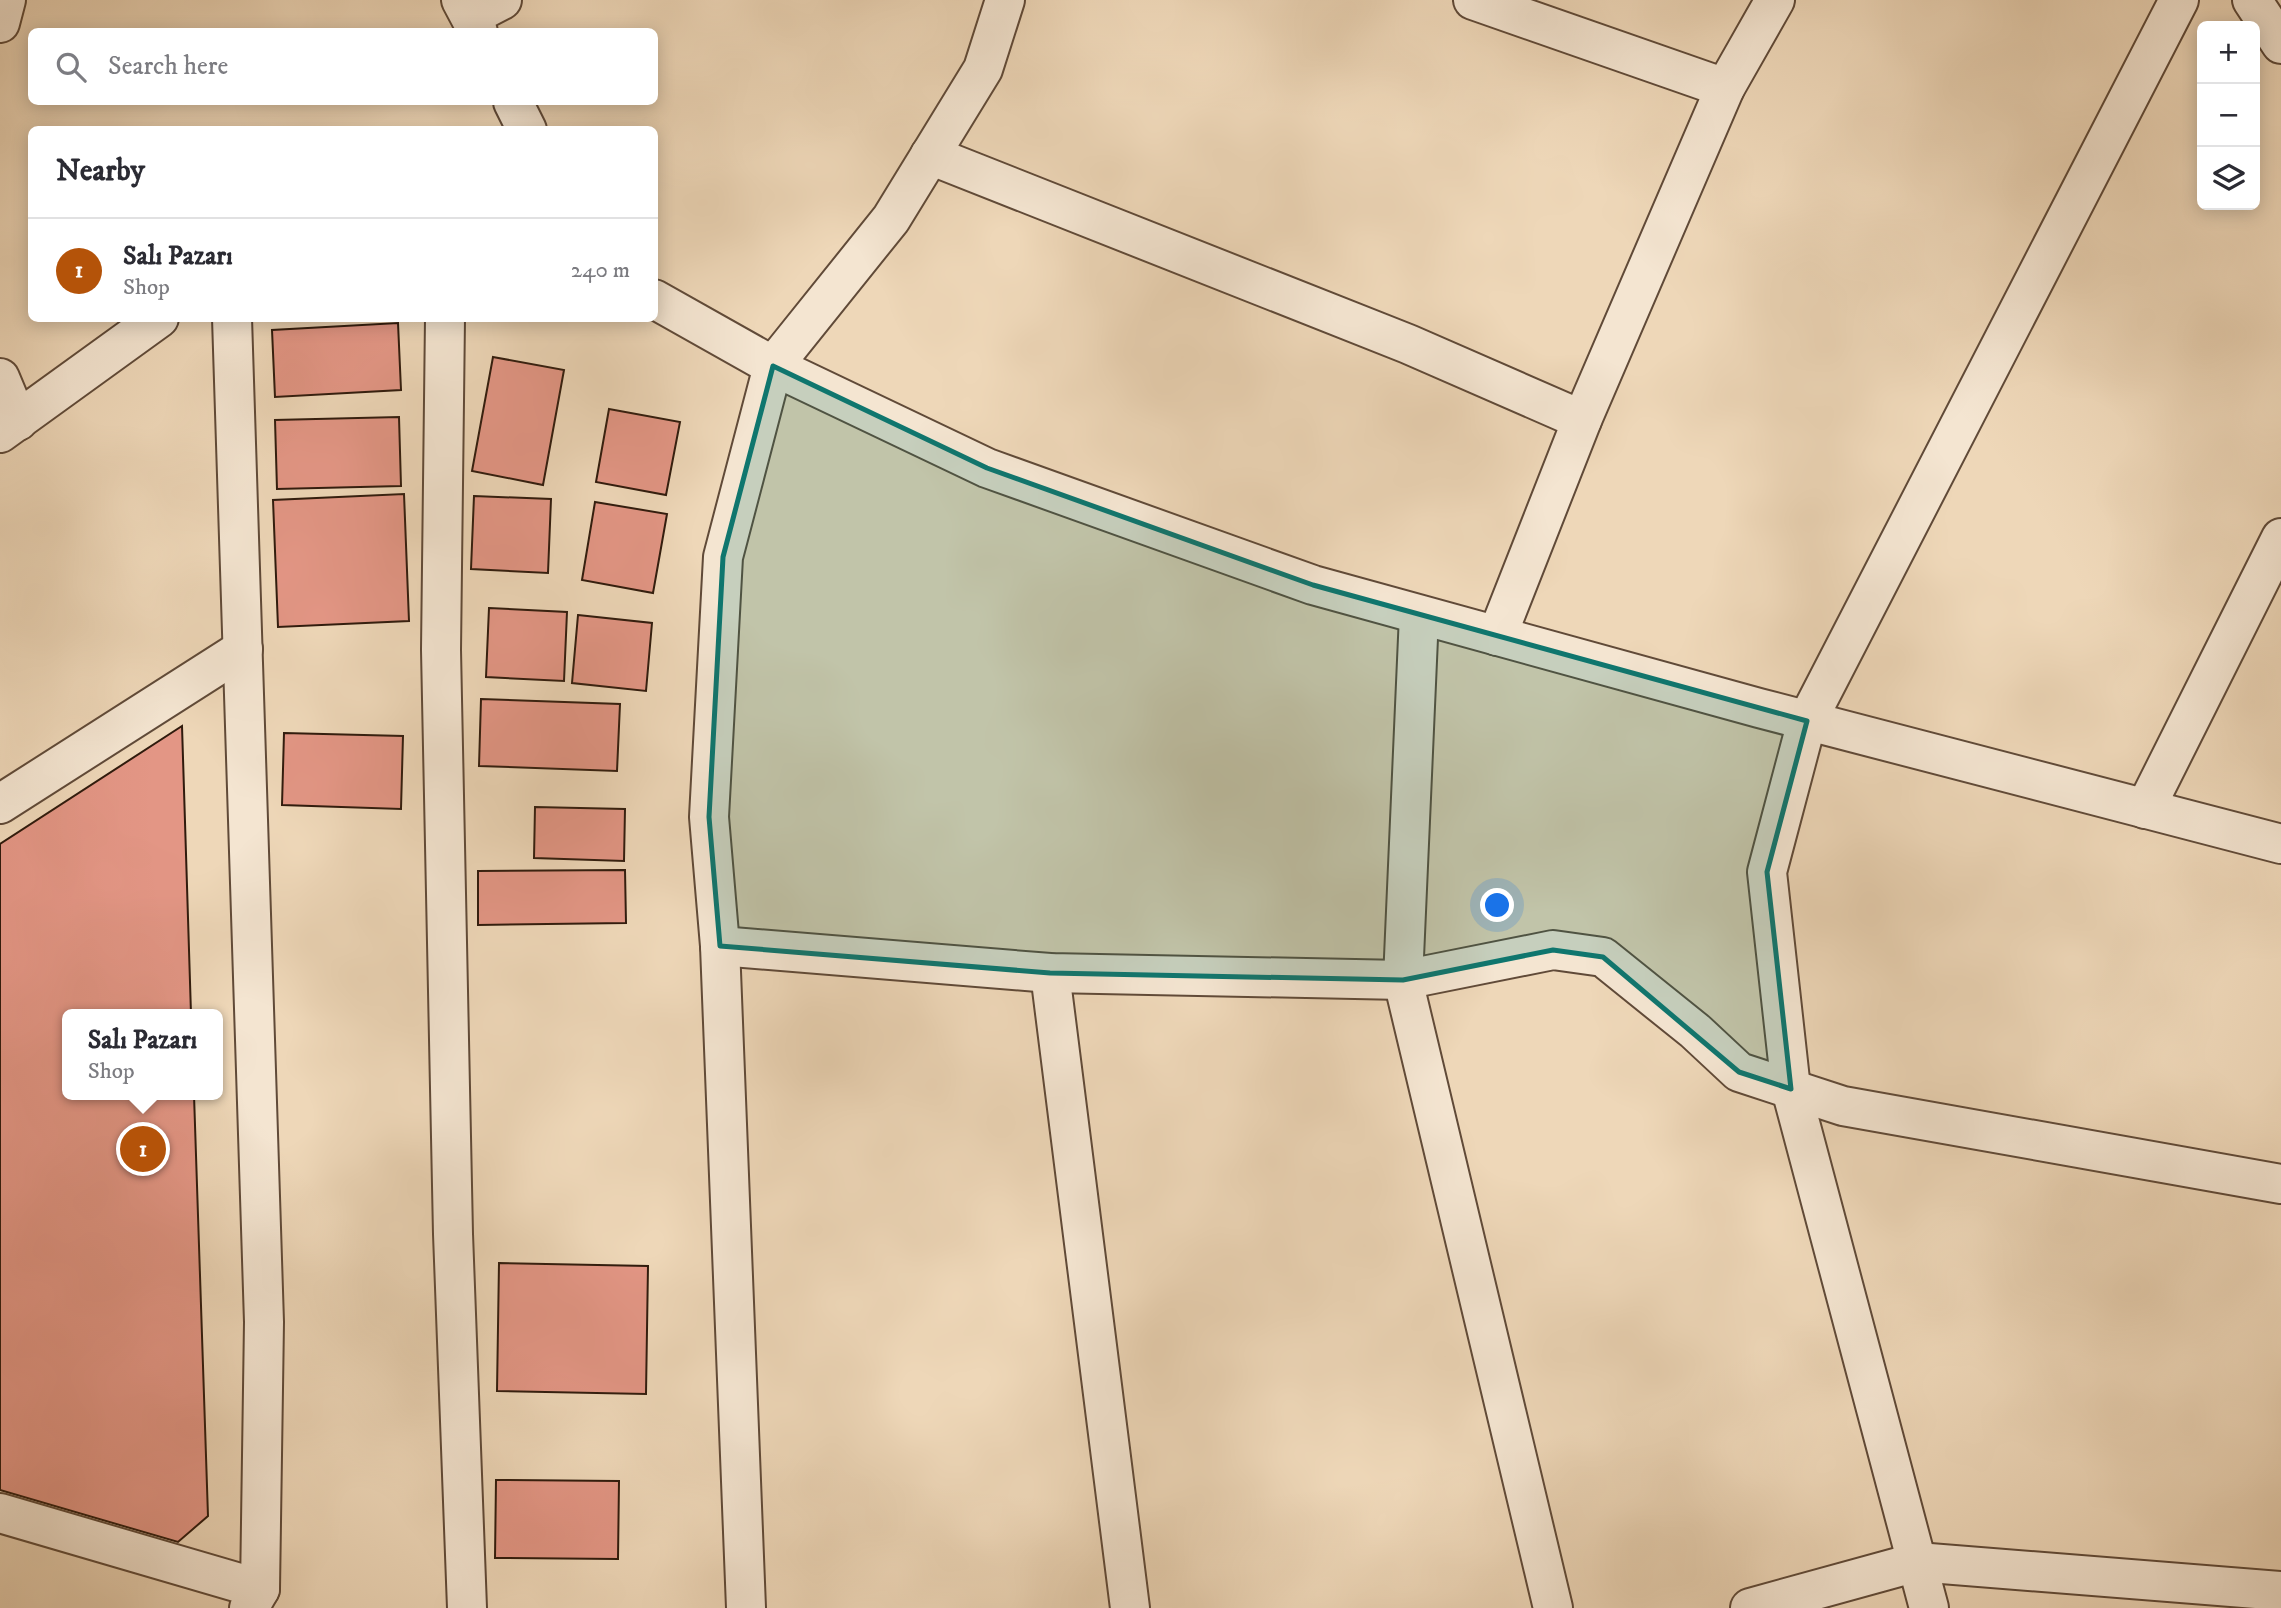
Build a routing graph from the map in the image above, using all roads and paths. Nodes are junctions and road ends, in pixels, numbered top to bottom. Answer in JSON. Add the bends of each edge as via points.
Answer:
{"nodes":[{"id":1,"x":6,"y":0,"type":"edge"},
{"id":2,"x":1005,"y":0,"type":"edge"},
{"id":3,"x":1474,"y":0,"type":"edge"},
{"id":4,"x":1775,"y":0,"type":"edge"},
{"id":5,"x":2179,"y":0,"type":"edge"},
{"id":6,"x":2252,"y":0,"type":"edge"},
{"id":7,"x":0,"y":23,"type":"edge"},
{"id":8,"x":2281,"y":44,"type":"edge"},
{"id":9,"x":1725,"y":88,"type":"junction"},
{"id":10,"x":514,"y":105,"type":"edge"},
{"id":11,"x":525,"y":126,"type":"edge"},
{"id":12,"x":930,"y":155,"type":"junction"},
{"id":13,"x":658,"y":301,"type":"edge"},
{"id":14,"x":153,"y":322,"type":"edge"},
{"id":15,"x":232,"y":322,"type":"edge"},
{"id":16,"x":445,"y":322,"type":"edge"},
{"id":17,"x":773,"y":366,"type":"junction"},
{"id":18,"x":0,"y":378,"type":"edge"},
{"id":19,"x":1582,"y":420,"type":"junction"},
{"id":20,"x":9,"y":427,"type":"edge"},
{"id":21,"x":2281,"y":538,"type":"edge"},
{"id":22,"x":1419,"y":615,"type":"junction"},
{"id":23,"x":1497,"y":636,"type":"junction"},
{"id":24,"x":243,"y":649,"type":"junction"},
{"id":25,"x":1807,"y":720,"type":"junction"},
{"id":26,"x":0,"y":804,"type":"edge"},
{"id":27,"x":2146,"y":809,"type":"junction"},
{"id":28,"x":2281,"y":844,"type":"edge"},
{"id":29,"x":720,"y":946,"type":"junction"},
{"id":30,"x":1050,"y":973,"type":"junction"},
{"id":31,"x":1403,"y":980,"type":"junction"},
{"id":32,"x":1791,"y":1089,"type":"junction"},
{"id":33,"x":2281,"y":1184,"type":"edge"},
{"id":34,"x":0,"y":1513,"type":"edge"},
{"id":35,"x":1917,"y":1562,"type":"junction"},
{"id":36,"x":2281,"y":1591,"type":"edge"},
{"id":37,"x":254,"y":1598,"type":"edge"},
{"id":38,"x":467,"y":1608,"type":"edge"},
{"id":39,"x":746,"y":1608,"type":"edge"},
{"id":40,"x":1130,"y":1608,"type":"edge"},
{"id":41,"x":1553,"y":1608,"type":"edge"},
{"id":42,"x":1750,"y":1608,"type":"edge"},
{"id":43,"x":1929,"y":1608,"type":"edge"}],
"edges":[{"from":1,"to":7,"type":"street"},
{"from":2,"to":12,"type":"street","via":[[983,69]]},
{"from":3,"to":9,"type":"street"},
{"from":4,"to":9,"type":"street"},
{"from":5,"to":25,"type":"street"},
{"from":6,"to":8,"type":"street"},
{"from":9,"to":19,"type":"street"},
{"from":10,"to":11,"type":"street"},
{"from":12,"to":17,"type":"street","via":[[891,219]]},
{"from":12,"to":19,"type":"street","via":[[1395,339]]},
{"from":13,"to":17,"type":"street"},
{"from":14,"to":20,"type":"street"},
{"from":15,"to":24,"type":"street"},
{"from":16,"to":38,"type":"street","via":[[441,664],[453,1234]]},
{"from":17,"to":22,"type":"street","via":[[986,468],[1312,585]]},
{"from":17,"to":29,"type":"street","via":[[723,557],[709,817]]},
{"from":18,"to":20,"type":"street"},
{"from":19,"to":23,"type":"street"},
{"from":21,"to":27,"type":"street"},
{"from":22,"to":23,"type":"street"},
{"from":22,"to":31,"type":"street"},
{"from":23,"to":25,"type":"street"},
{"from":24,"to":26,"type":"street"},
{"from":24,"to":37,"type":"street","via":[[264,1322]]},
{"from":25,"to":27,"type":"street"},
{"from":25,"to":32,"type":"street","via":[[1767,872]]},
{"from":27,"to":28,"type":"street"},
{"from":29,"to":30,"type":"street"},
{"from":29,"to":39,"type":"street"},
{"from":30,"to":31,"type":"street"},
{"from":30,"to":40,"type":"street"},
{"from":31,"to":32,"type":"street","via":[[1553,950],[1603,957],[1739,1072]]},
{"from":31,"to":41,"type":"street"},
{"from":32,"to":33,"type":"street","via":[[1843,1105]]},
{"from":32,"to":35,"type":"street"},
{"from":34,"to":37,"type":"street"},
{"from":35,"to":36,"type":"street"},
{"from":35,"to":42,"type":"street"},
{"from":35,"to":43,"type":"street"}]}
